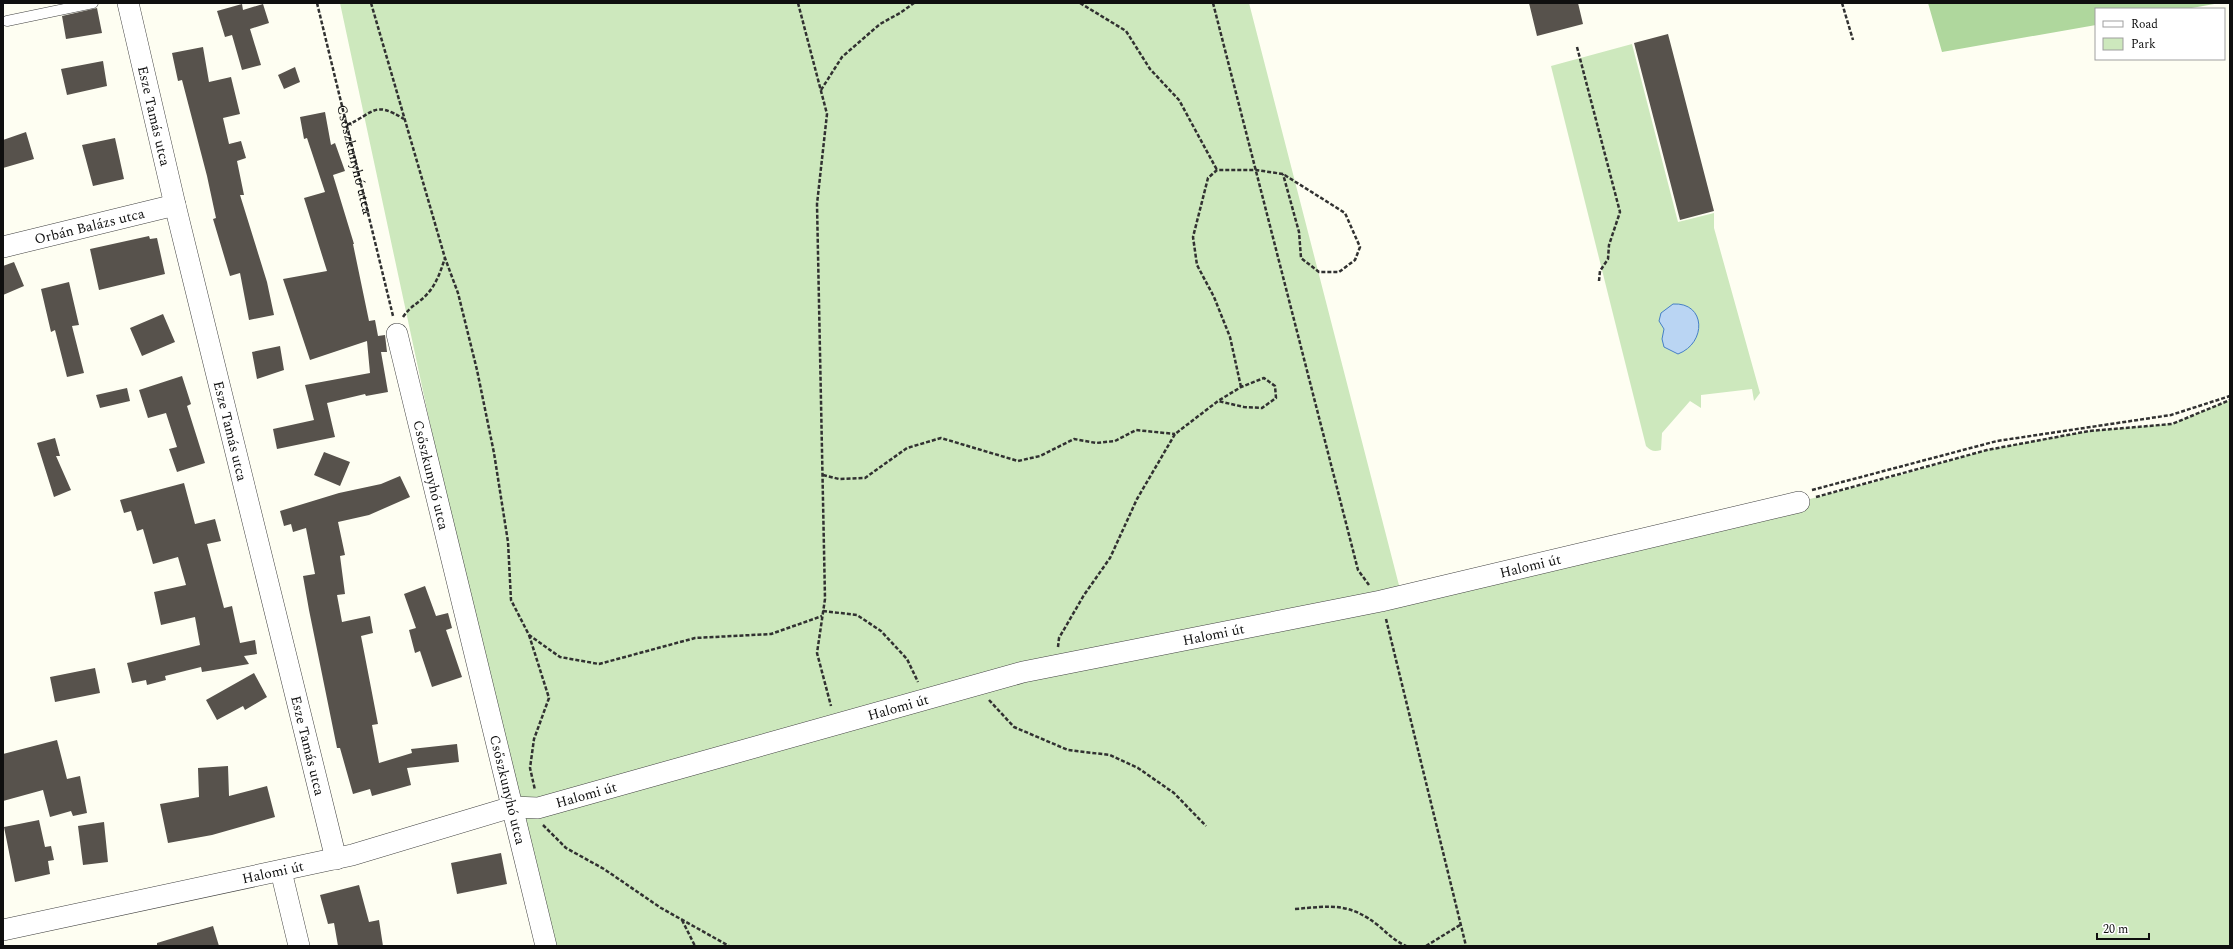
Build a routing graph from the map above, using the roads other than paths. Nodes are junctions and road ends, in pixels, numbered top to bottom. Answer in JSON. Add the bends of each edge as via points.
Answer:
{"nodes":[{"id":1,"x":93,"y":3,"type":"edge"},
{"id":2,"x":128,"y":3,"type":"edge"},
{"id":3,"x":7,"y":21,"type":"dead end"},
{"id":4,"x":175,"y":205,"type":"junction"},
{"id":5,"x":3,"y":247,"type":"edge"},
{"id":6,"x":397,"y":334,"type":"road end"},
{"id":7,"x":1803,"y":496,"type":"road end"},
{"id":8,"x":512,"y":807,"type":"junction"},
{"id":9,"x":336,"y":858,"type":"junction"},
{"id":10,"x":281,"y":871,"type":"junction"},
{"id":11,"x":3,"y":930,"type":"edge"},
{"id":12,"x":298,"y":946,"type":"edge"},
{"id":13,"x":546,"y":946,"type":"edge"}],
"edges":[{"from":1,"to":3,"type":"lane"},
{"from":2,"to":4,"type":"street","name":"Esze Tamás utca"},
{"from":4,"to":5,"type":"street","name":"Orbán Balázs utca"},
{"from":4,"to":9,"type":"street","name":"Esze Tamás utca"},
{"from":6,"to":8,"type":"street","name":"Csőszkunyhó utca"},
{"from":7,"to":8,"type":"street","name":"Halomi út","via":[[1381,602],[1057,665],[975,685],[539,808]]},
{"from":8,"to":9,"type":"street","name":"Halomi út"},
{"from":8,"to":13,"type":"street","name":"Csőszkunyhó utca"},
{"from":9,"to":10,"type":"street","name":"Halomi út"},
{"from":10,"to":11,"type":"street","name":"Halomi út"},
{"from":10,"to":12,"type":"street"}]}
